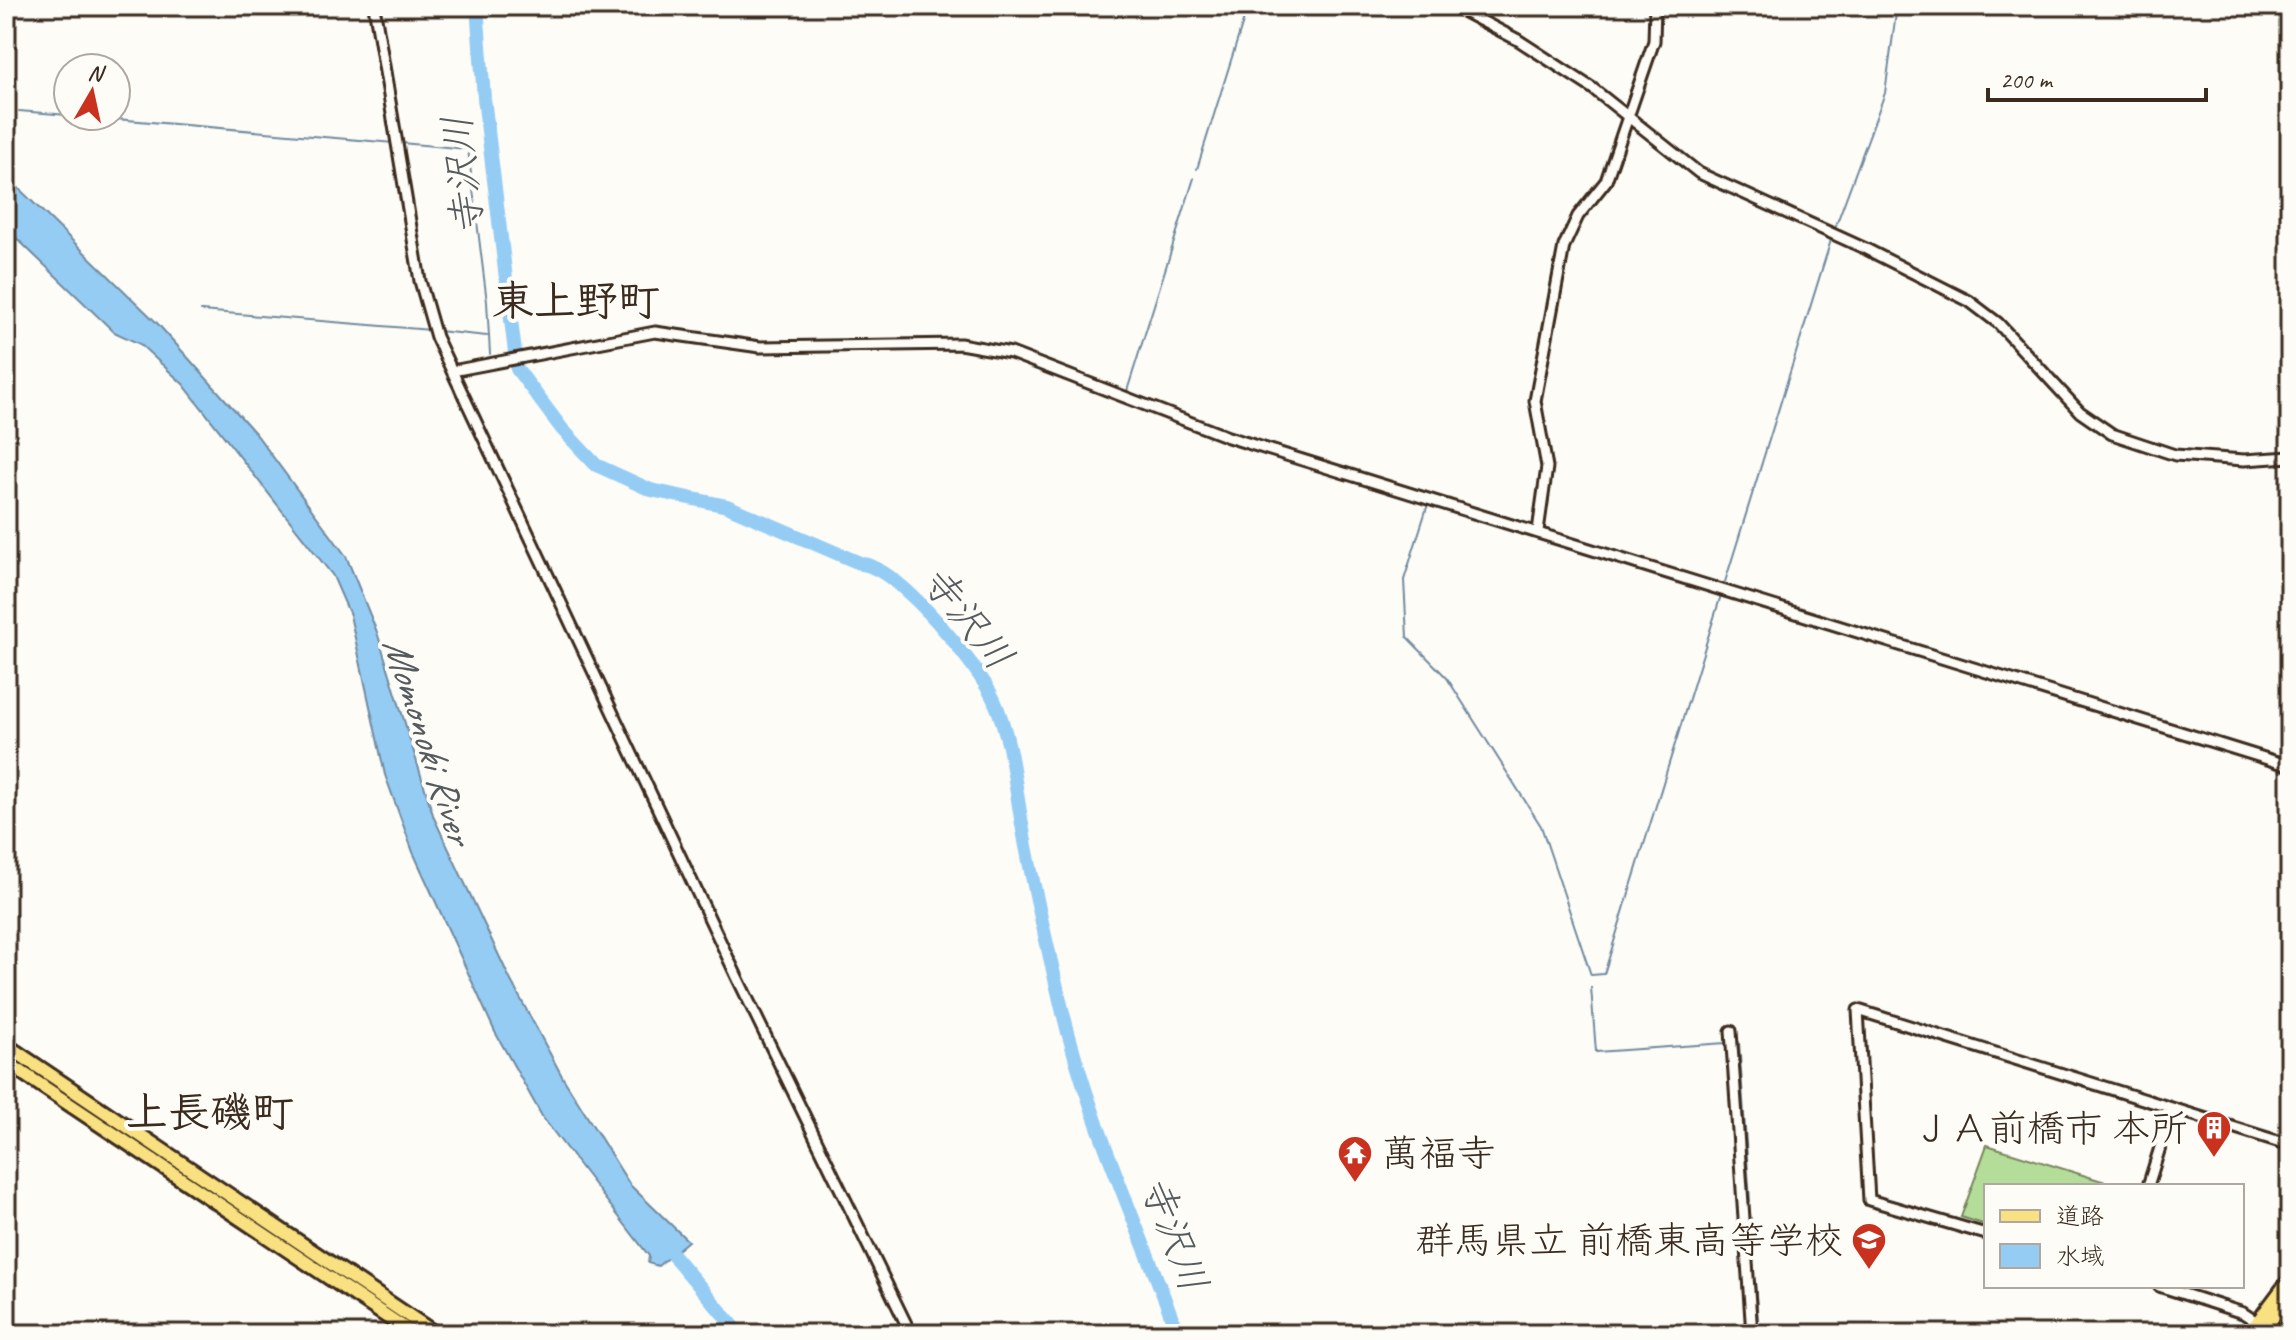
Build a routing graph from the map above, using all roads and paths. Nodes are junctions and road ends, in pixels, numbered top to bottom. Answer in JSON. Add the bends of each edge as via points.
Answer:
{"nodes":[{"id":1,"x":374,"y":6,"type":"edge"},
{"id":2,"x":1453,"y":6,"type":"edge"},
{"id":3,"x":1655,"y":6,"type":"edge"},
{"id":4,"x":1628,"y":115,"type":"junction"},
{"id":5,"x":452,"y":371,"type":"junction"},
{"id":6,"x":2290,"y":457,"type":"edge"},
{"id":7,"x":1538,"y":531,"type":"junction"},
{"id":8,"x":2290,"y":766,"type":"edge"},
{"id":9,"x":1731,"y":1031,"type":"dead end"},
{"id":10,"x":6,"y":1045,"type":"edge"},
{"id":11,"x":6,"y":1062,"type":"edge"},
{"id":12,"x":2172,"y":1109,"type":"junction"},
{"id":13,"x":2290,"y":1145,"type":"edge"},
{"id":14,"x":2149,"y":1184,"type":"edge"},
{"id":15,"x":1984,"y":1233,"type":"edge"},
{"id":16,"x":2290,"y":1278,"type":"edge"},
{"id":17,"x":2165,"y":1288,"type":"edge"},
{"id":18,"x":2290,"y":1295,"type":"edge"},
{"id":19,"x":2261,"y":1328,"type":"edge"},
{"id":20,"x":413,"y":1334,"type":"edge"},
{"id":21,"x":436,"y":1334,"type":"edge"},
{"id":22,"x":911,"y":1334,"type":"edge"},
{"id":23,"x":1752,"y":1334,"type":"edge"},
{"id":24,"x":2248,"y":1334,"type":"edge"}],
"edges":[{"from":1,"to":5,"type":"street","via":[[420,281]]},
{"from":2,"to":4,"type":"street","via":[[1551,60]]},
{"from":3,"to":4,"type":"street","via":[[1654,41]]},
{"from":4,"to":6,"type":"street","via":[[1708,178],[1969,301],[2006,332],[2080,412],[2112,434],[2175,455]]},
{"from":4,"to":7,"type":"street","via":[[1606,181],[1574,222],[1564,246],[1535,401],[1547,467]]},
{"from":5,"to":7,"type":"street","via":[[655,332],[760,347],[984,347],[1228,437]]},
{"from":5,"to":22,"type":"street"},
{"from":7,"to":8,"type":"street"},
{"from":9,"to":23,"type":"street"},
{"from":10,"to":21,"type":"highway"},
{"from":11,"to":20,"type":"highway"},
{"from":12,"to":13,"type":"street"},
{"from":12,"to":14,"type":"street"},
{"from":12,"to":15,"type":"street","via":[[1858,1010],[1869,1200]]},
{"from":16,"to":19,"type":"main road"},
{"from":17,"to":19,"type":"street","via":[[2243,1313]]},
{"from":18,"to":19,"type":"main road"},
{"from":19,"to":24,"type":"main road"}]}
